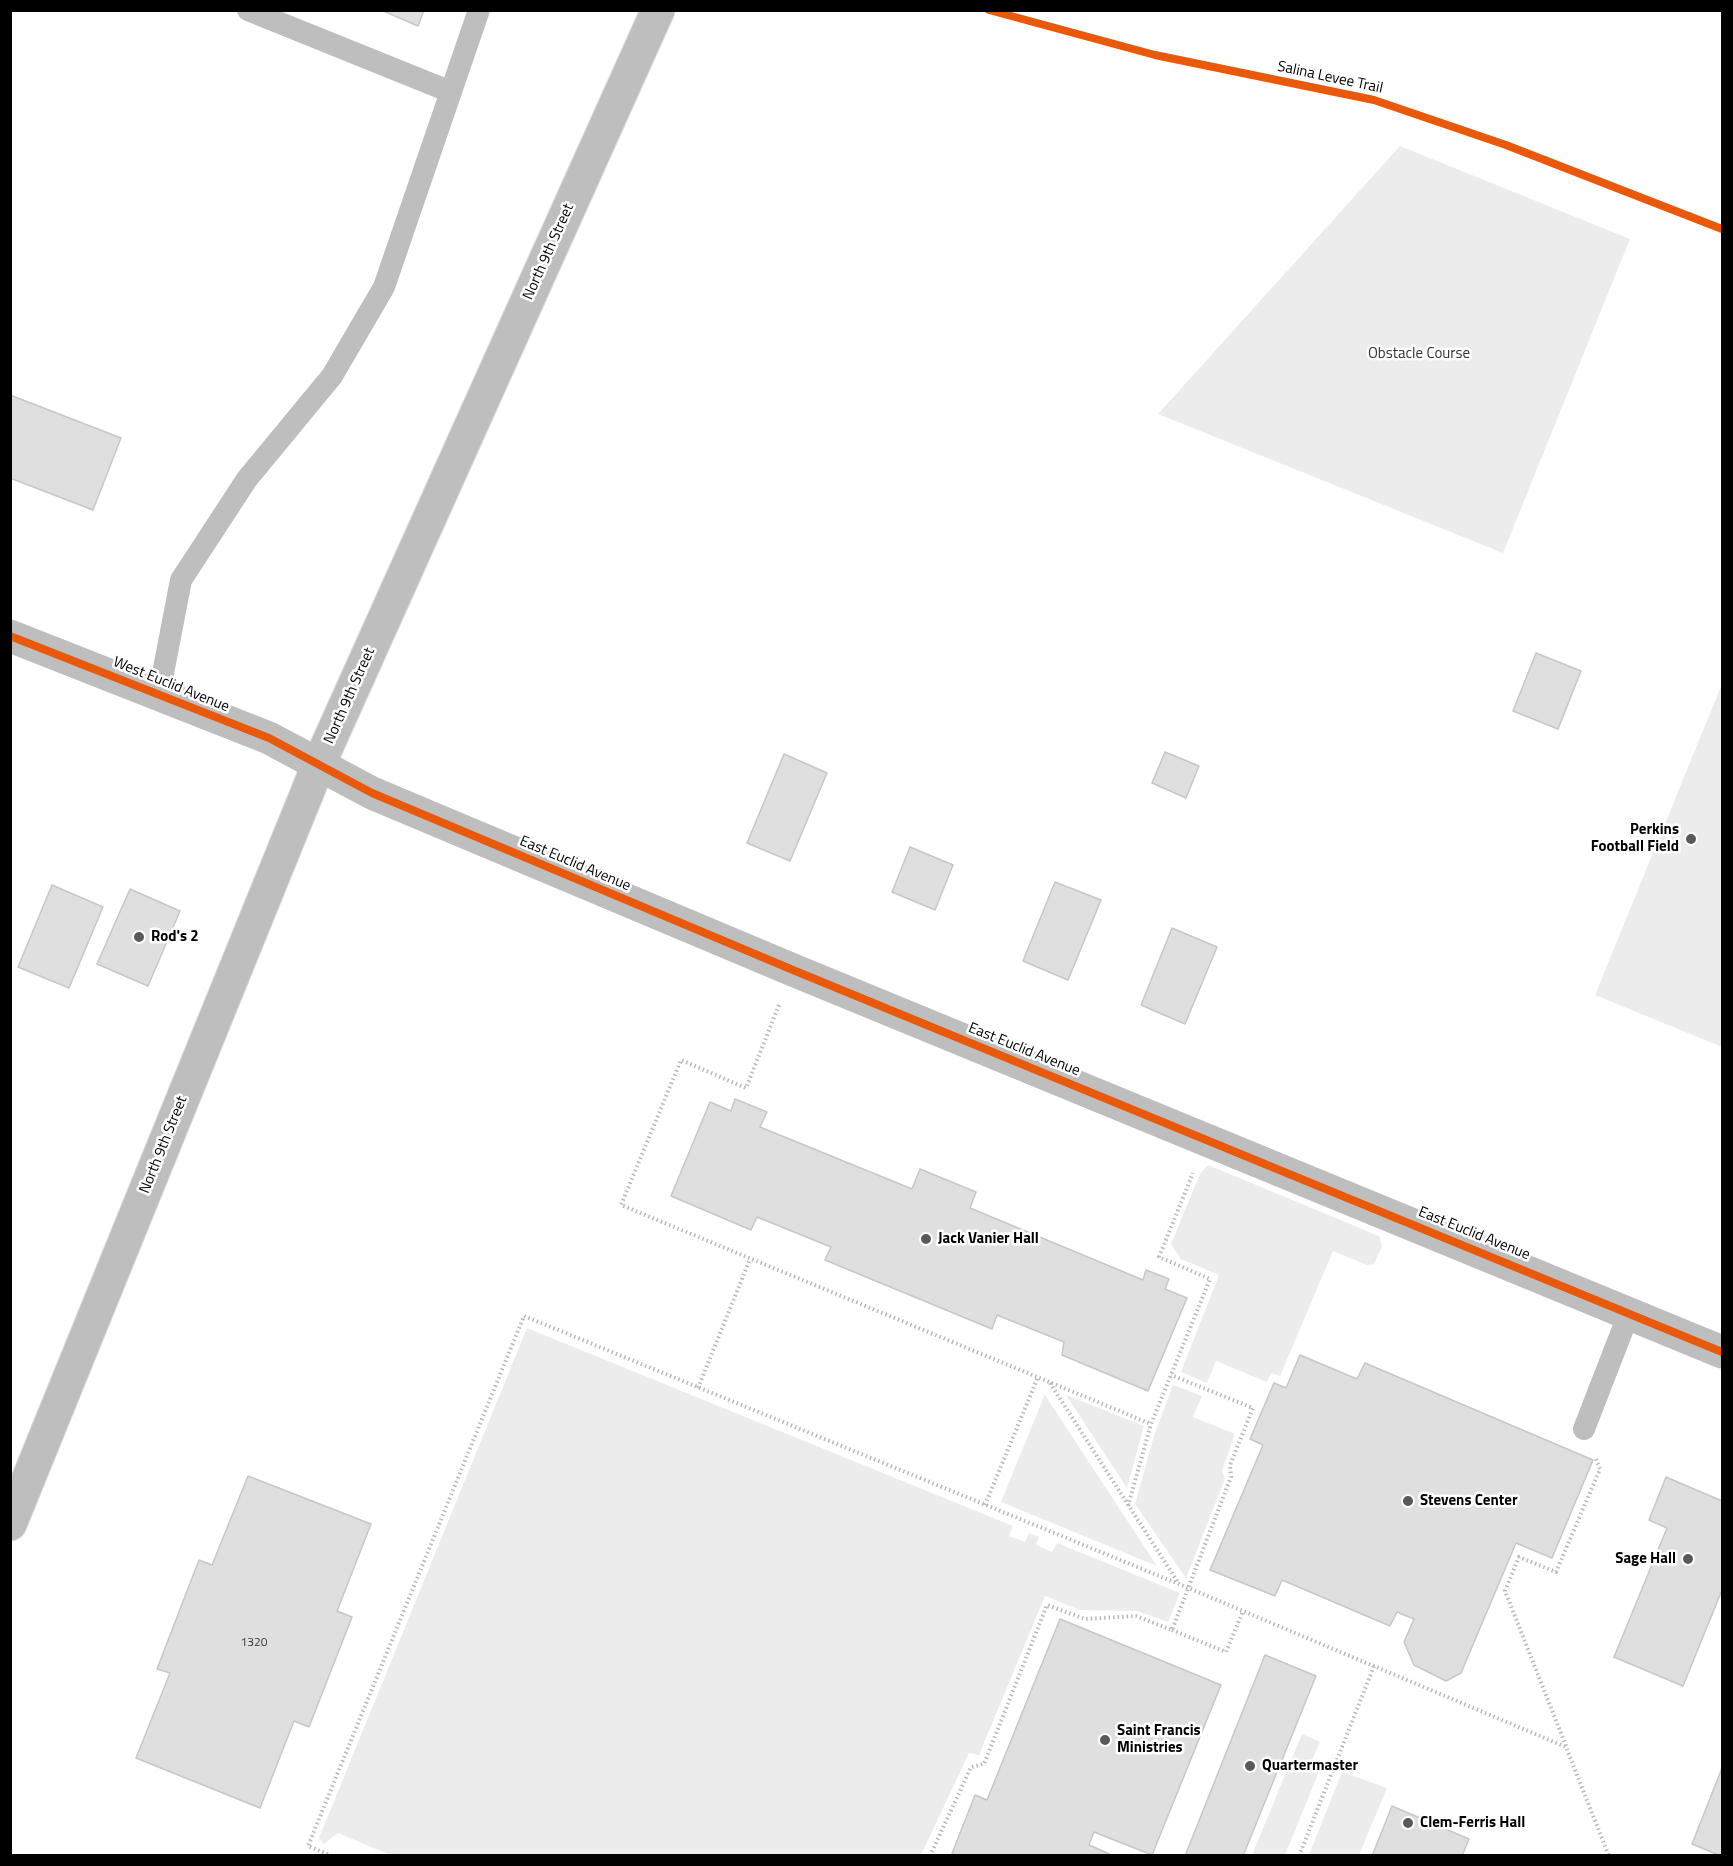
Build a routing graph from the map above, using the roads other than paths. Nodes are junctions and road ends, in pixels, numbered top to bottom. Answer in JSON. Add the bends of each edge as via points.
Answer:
{"nodes":[{"id":1,"x":248,"y":10,"type":"edge"},
{"id":2,"x":479,"y":10,"type":"edge"},
{"id":3,"x":658,"y":10,"type":"edge"},
{"id":4,"x":451,"y":92,"type":"junction"},
{"id":5,"x":10,"y":636,"type":"edge"},
{"id":6,"x":159,"y":694,"type":"junction"},
{"id":7,"x":318,"y":766,"type":"junction"},
{"id":8,"x":1629,"y":1313,"type":"junction"},
{"id":9,"x":1722,"y":1352,"type":"edge"},
{"id":10,"x":1584,"y":1429,"type":"road end"},
{"id":11,"x":10,"y":1524,"type":"edge"}],
"edges":[{"from":1,"to":4,"type":"lane"},
{"from":2,"to":4,"type":"lane"},
{"from":3,"to":7,"type":"street","name":"North 9th Street"},
{"from":4,"to":6,"type":"lane","via":[[384,287],[332,376],[247,479],[182,580]]},
{"from":5,"to":6,"type":"street","name":"West Euclid Avenue"},
{"from":6,"to":7,"type":"street","name":"West Euclid Avenue","via":[[269,738]]},
{"from":7,"to":8,"type":"street","name":"East Euclid Avenue","via":[[372,793],[793,970]]},
{"from":7,"to":11,"type":"street","name":"North 9th Street"},
{"from":8,"to":9,"type":"street","name":"East Euclid Avenue"},
{"from":8,"to":10,"type":"lane"}]}
